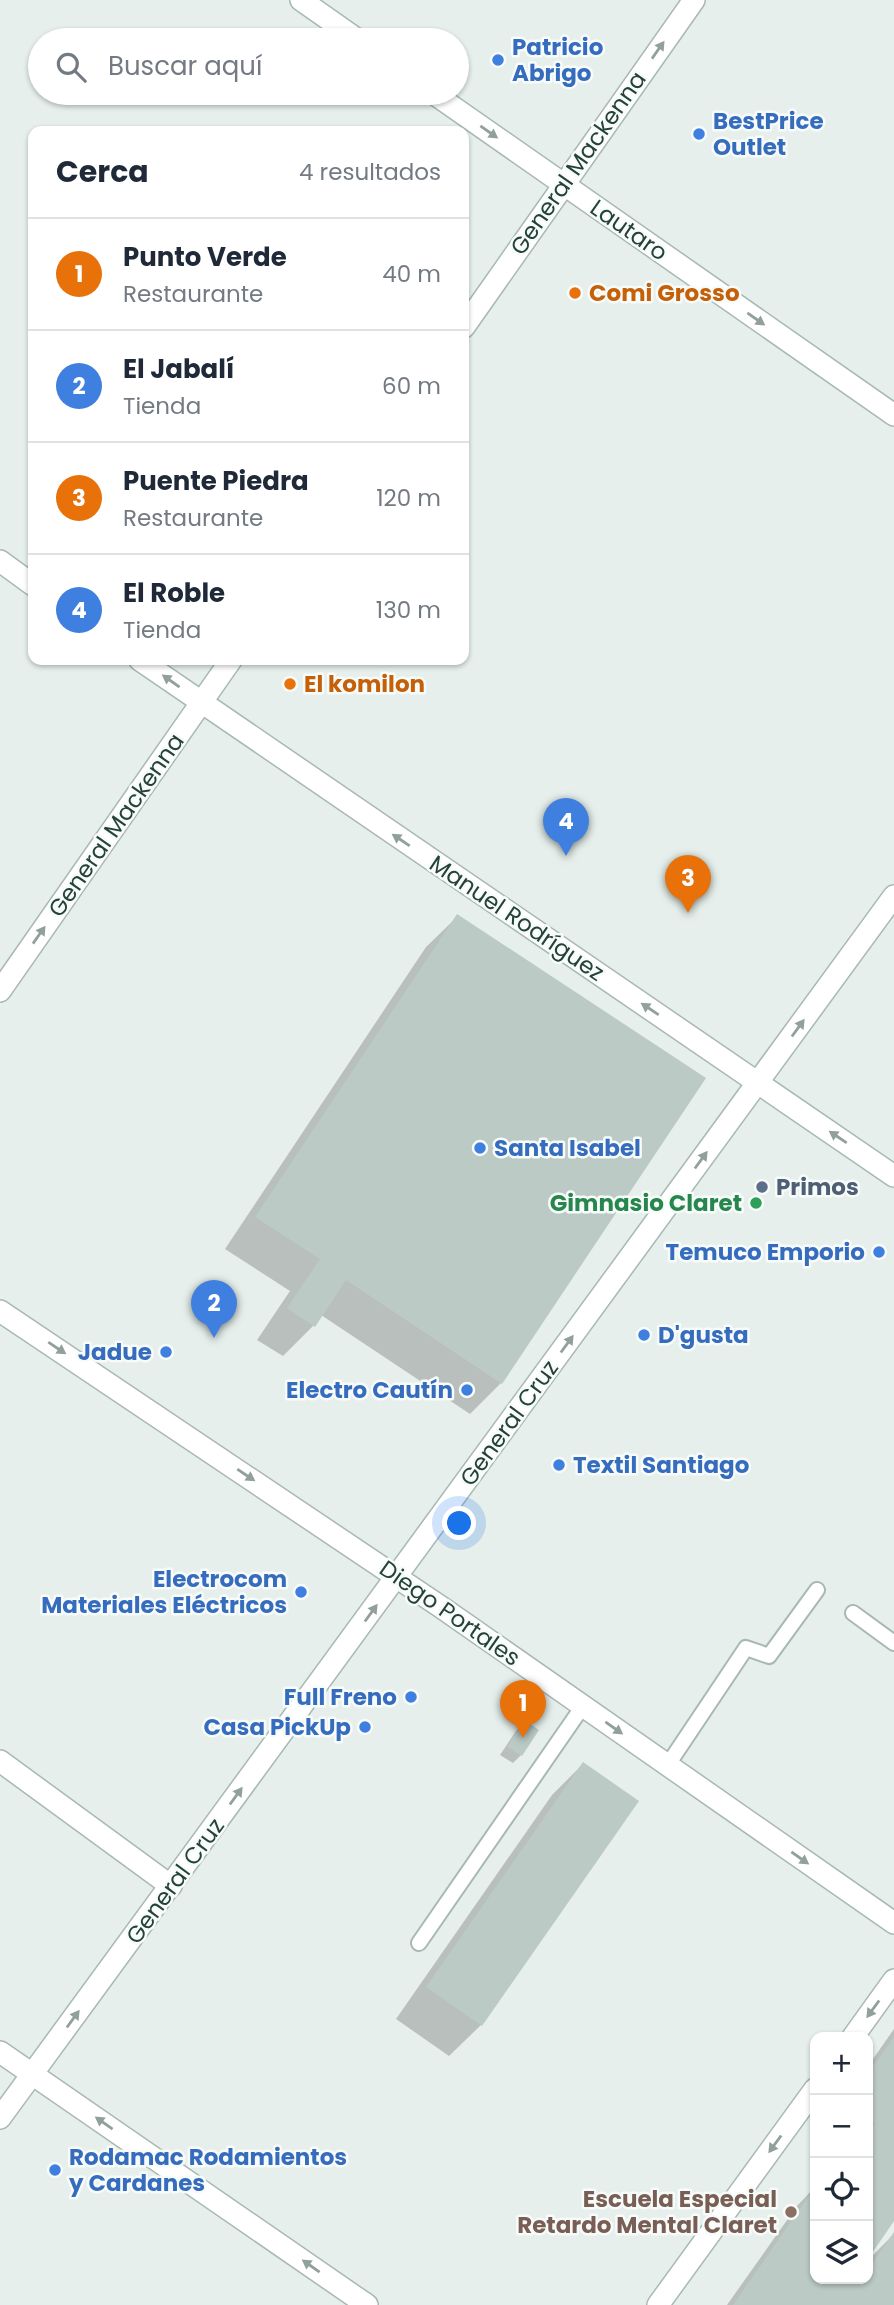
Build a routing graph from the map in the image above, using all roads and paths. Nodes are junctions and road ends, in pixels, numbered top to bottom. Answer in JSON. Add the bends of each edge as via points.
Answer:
{"nodes":[{"id":1,"x":301,"y":0,"type":"edge"},
{"id":2,"x":694,"y":0,"type":"edge"},
{"id":3,"x":341,"y":28,"type":"edge"},
{"id":4,"x":450,"y":105,"type":"edge"},
{"id":5,"x":564,"y":184,"type":"junction"},
{"id":6,"x":469,"y":320,"type":"edge"},
{"id":7,"x":894,"y":415,"type":"edge"},
{"id":8,"x":0,"y":561,"type":"edge"},
{"id":9,"x":28,"y":581,"type":"edge"},
{"id":10,"x":147,"y":665,"type":"edge"},
{"id":11,"x":228,"y":665,"type":"edge"},
{"id":12,"x":201,"y":703,"type":"junction"},
{"id":13,"x":894,"y":896,"type":"edge"},
{"id":14,"x":0,"y":991,"type":"edge"},
{"id":15,"x":758,"y":1083,"type":"junction"},
{"id":16,"x":894,"y":1176,"type":"edge"},
{"id":17,"x":0,"y":1311,"type":"edge"},
{"id":18,"x":397,"y":1577,"type":"junction"},
{"id":19,"x":817,"y":1590,"type":"dead end"},
{"id":20,"x":853,"y":1613,"type":"dead end"},
{"id":21,"x":894,"y":1643,"type":"edge"},
{"id":22,"x":583,"y":1706,"type":"junction"},
{"id":23,"x":0,"y":1760,"type":"edge"},
{"id":24,"x":667,"y":1766,"type":"junction"},
{"id":25,"x":171,"y":1886,"type":"junction"},
{"id":26,"x":894,"y":1923,"type":"edge"},
{"id":27,"x":419,"y":1942,"type":"dead end"},
{"id":28,"x":894,"y":1980,"type":"edge"},
{"id":29,"x":857,"y":2032,"type":"edge"},
{"id":30,"x":0,"y":2052,"type":"edge"},
{"id":31,"x":33,"y":2074,"type":"junction"},
{"id":32,"x":811,"y":2095,"type":"edge"},
{"id":33,"x":0,"y":2119,"type":"edge"},
{"id":34,"x":368,"y":2305,"type":"edge"},
{"id":35,"x":658,"y":2305,"type":"edge"}],
"edges":[{"from":1,"to":3,"type":"street"},
{"from":5,"to":2,"type":"street","name":"General Mackenna","one_way":true},
{"from":4,"to":5,"type":"street","name":"Lautaro","one_way":true},
{"from":5,"to":6,"type":"street","name":"General Mackenna"},
{"from":5,"to":7,"type":"street","name":"Lautaro","one_way":true},
{"from":8,"to":9,"type":"street"},
{"from":12,"to":10,"type":"street","name":"Manuel Rodríguez","one_way":true},
{"from":11,"to":12,"type":"street","name":"General Mackenna"},
{"from":14,"to":12,"type":"street","name":"General Mackenna","one_way":true},
{"from":15,"to":12,"type":"street","name":"Manuel Rodríguez","one_way":true},
{"from":15,"to":13,"type":"street","name":"General Cruz","one_way":true},
{"from":16,"to":15,"type":"street","name":"Manuel Rodríguez","one_way":true},
{"from":18,"to":15,"type":"street","name":"General Cruz","one_way":true},
{"from":17,"to":18,"type":"street","name":"Diego Portales","one_way":true},
{"from":18,"to":22,"type":"street","name":"Diego Portales"},
{"from":25,"to":18,"type":"street","name":"General Cruz","one_way":true},
{"from":19,"to":24,"type":"lane","via":[[769,1656],[746,1648]]},
{"from":20,"to":21,"type":"lane"},
{"from":22,"to":24,"type":"street","name":"Diego Portales","one_way":true},
{"from":22,"to":27,"type":"lane"},
{"from":23,"to":25,"type":"street"},
{"from":24,"to":26,"type":"street","name":"Diego Portales","one_way":true},
{"from":31,"to":25,"type":"street","name":"General Cruz","one_way":true},
{"from":28,"to":29,"type":"street","one_way":true},
{"from":30,"to":31,"type":"street"},
{"from":31,"to":33,"type":"street","name":"General Cruz"},
{"from":34,"to":31,"type":"street","one_way":true},
{"from":32,"to":35,"type":"street","one_way":true}]}
